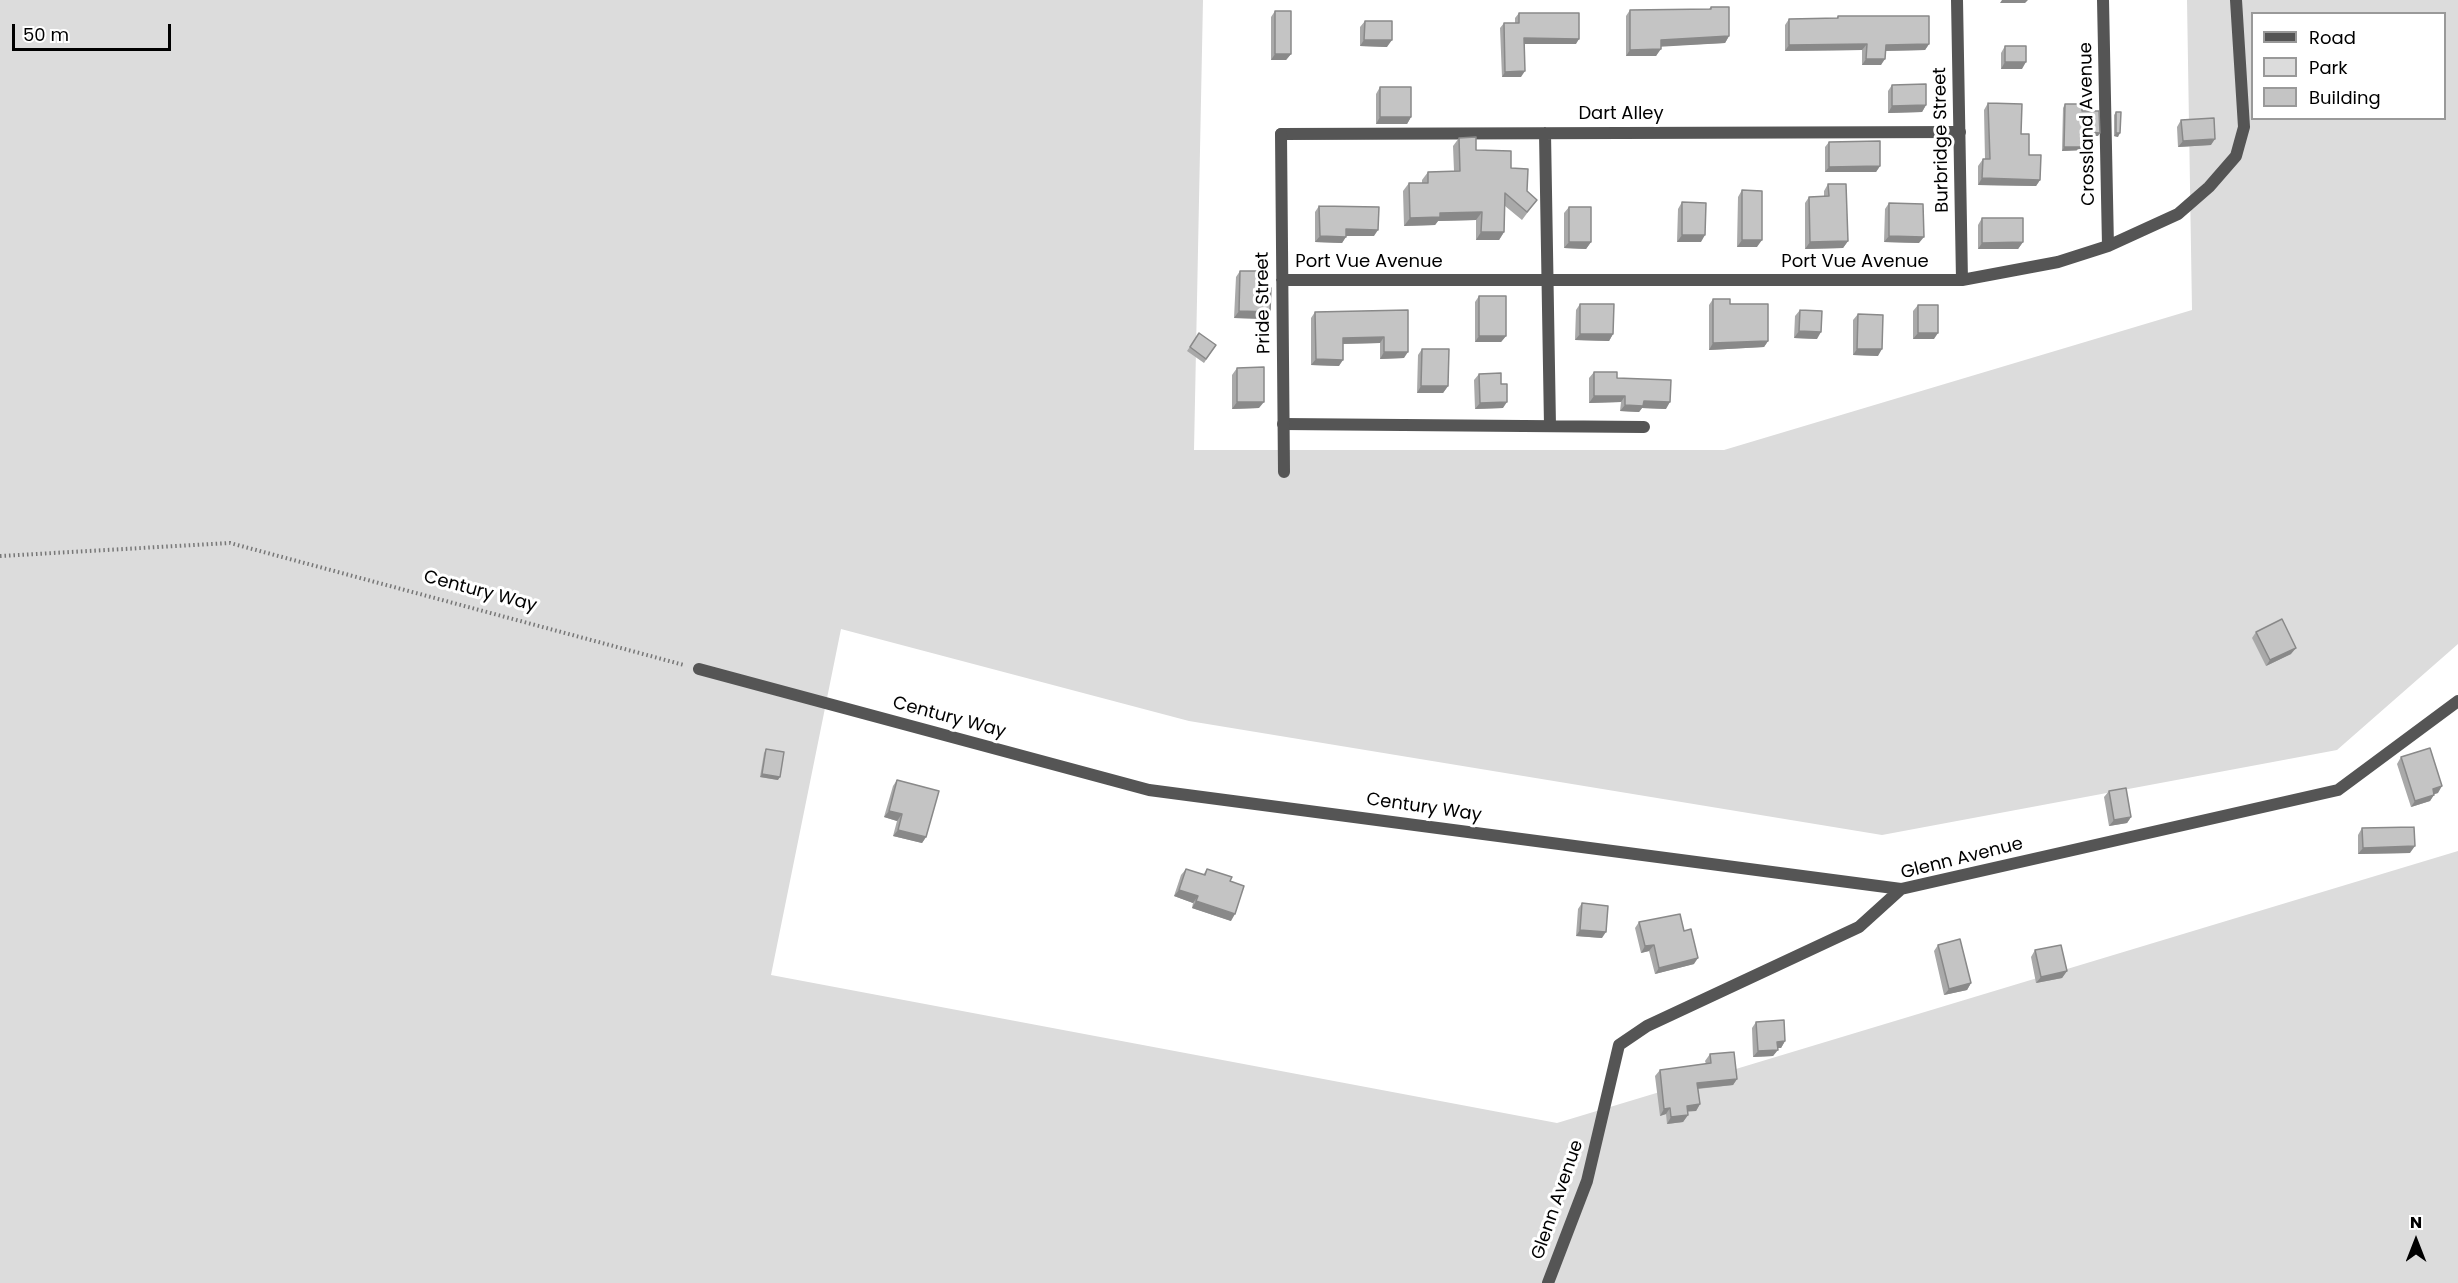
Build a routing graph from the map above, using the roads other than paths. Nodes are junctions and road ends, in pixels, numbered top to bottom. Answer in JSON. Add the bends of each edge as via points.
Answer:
{"nodes":[{"id":1,"x":1957,"y":0,"type":"edge"},
{"id":2,"x":2103,"y":0,"type":"edge"},
{"id":3,"x":2236,"y":0,"type":"edge"},
{"id":4,"x":1960,"y":132,"type":"junction"},
{"id":5,"x":1545,"y":133,"type":"junction"},
{"id":6,"x":1281,"y":134,"type":"joint"},
{"id":7,"x":2108,"y":246,"type":"junction"},
{"id":8,"x":1548,"y":279,"type":"junction"},
{"id":9,"x":1282,"y":280,"type":"junction"},
{"id":10,"x":1962,"y":280,"type":"junction"},
{"id":11,"x":1283,"y":424,"type":"junction"},
{"id":12,"x":1550,"y":426,"type":"junction"},
{"id":13,"x":1644,"y":427,"type":"dead end"},
{"id":14,"x":1284,"y":472,"type":"dead end"},
{"id":15,"x":699,"y":669,"type":"road end"},
{"id":16,"x":2458,"y":701,"type":"edge"},
{"id":17,"x":1901,"y":889,"type":"junction"},
{"id":18,"x":1548,"y":1283,"type":"edge"}],
"edges":[{"from":1,"to":4,"type":"street","name":"Burbridge Street"},
{"from":2,"to":7,"type":"street","name":"Crossland Avenue"},
{"from":3,"to":7,"type":"street","name":"Port Vue Avenue","via":[[2244,127],[2236,156],[2178,214]]},
{"from":4,"to":5,"type":"street","name":"Dart Alley"},
{"from":4,"to":10,"type":"street","name":"Burbridge Street"},
{"from":5,"to":6,"type":"street","name":"Dart Alley"},
{"from":5,"to":8,"type":"street"},
{"from":6,"to":9,"type":"street","name":"Pride Street"},
{"from":7,"to":10,"type":"street","name":"Port Vue Avenue","via":[[2058,262]]},
{"from":8,"to":9,"type":"street","name":"Port Vue Avenue"},
{"from":8,"to":10,"type":"street","name":"Port Vue Avenue"},
{"from":8,"to":12,"type":"street"},
{"from":9,"to":11,"type":"street","name":"Pride Street"},
{"from":11,"to":12,"type":"street"},
{"from":11,"to":14,"type":"street","name":"Pride Street"},
{"from":12,"to":13,"type":"street"},
{"from":15,"to":17,"type":"street","name":"Century Way","via":[[1149,790]]},
{"from":16,"to":17,"type":"street","name":"Glenn Avenue","via":[[2337,790]]},
{"from":17,"to":18,"type":"street","name":"Glenn Avenue","via":[[1859,927],[1647,1026],[1619,1045],[1587,1181]]}]}
